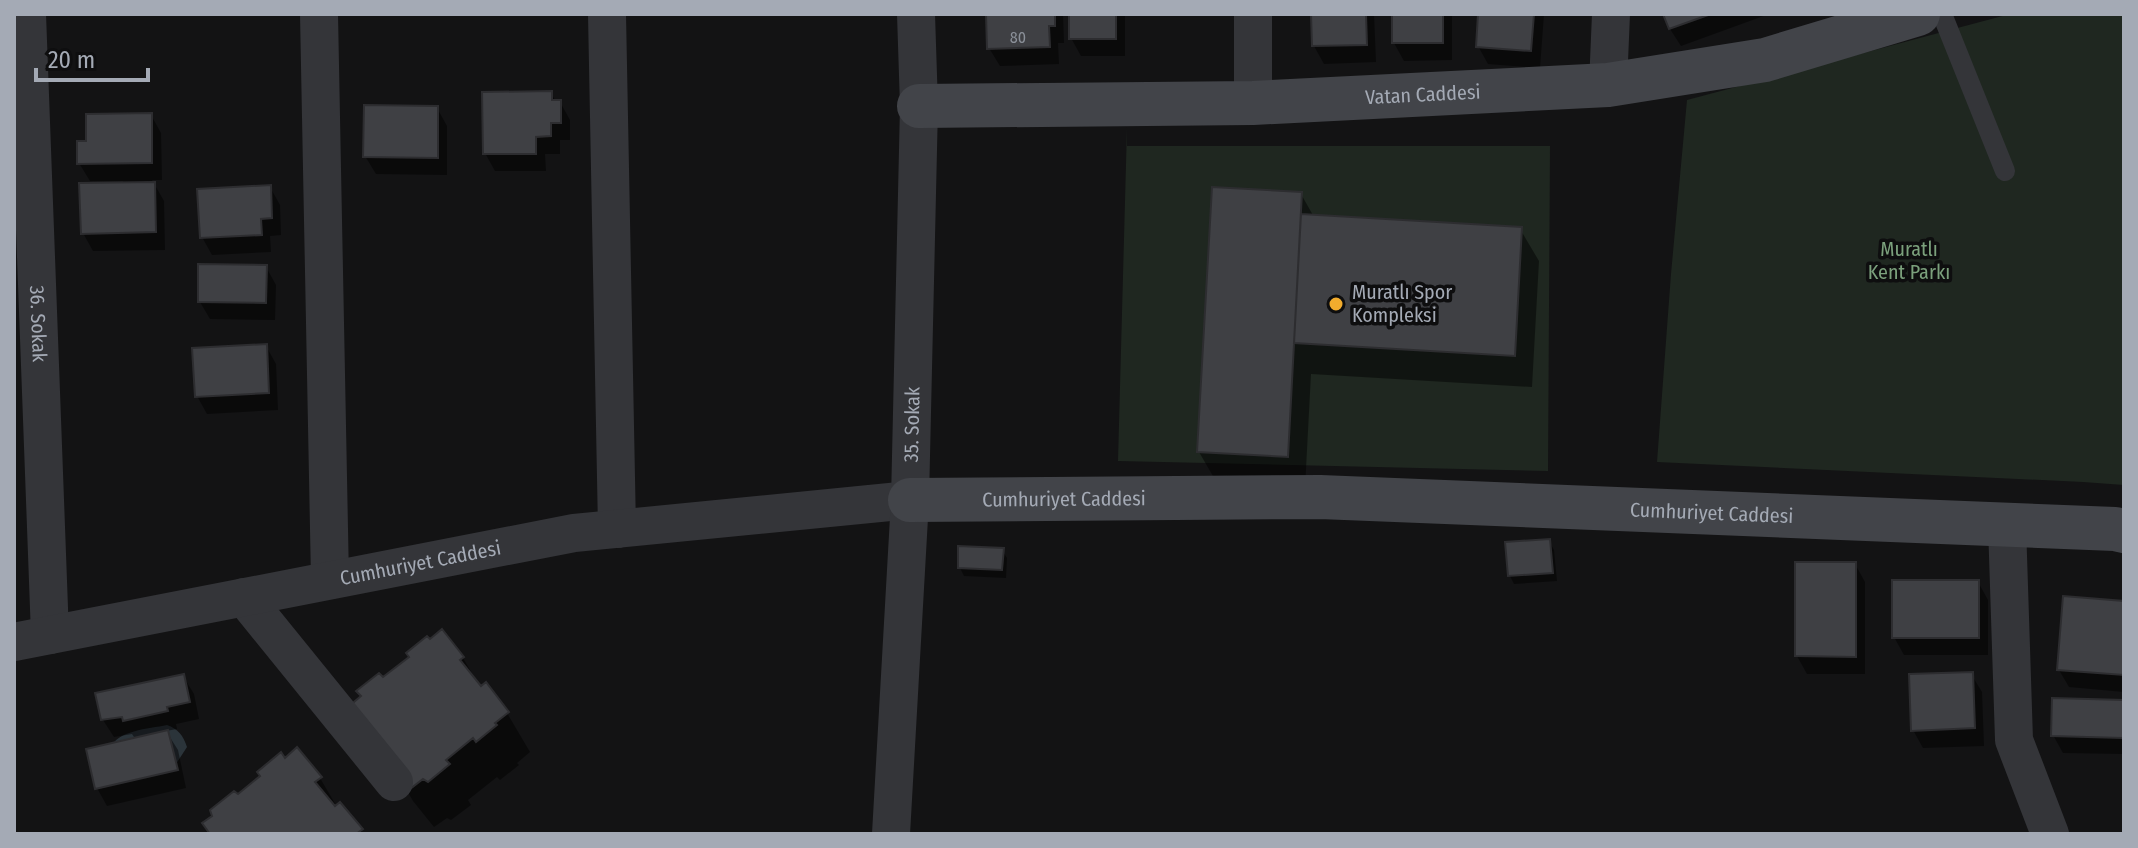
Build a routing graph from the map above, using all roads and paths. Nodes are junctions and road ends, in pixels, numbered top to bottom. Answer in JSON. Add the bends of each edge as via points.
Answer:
{"nodes":[{"id":1,"x":27,"y":14,"type":"edge"},
{"id":2,"x":319,"y":14,"type":"edge"},
{"id":3,"x":607,"y":14,"type":"edge"},
{"id":4,"x":916,"y":14,"type":"edge"},
{"id":5,"x":1253,"y":14,"type":"edge"},
{"id":6,"x":1611,"y":14,"type":"edge"},
{"id":7,"x":1918,"y":14,"type":"edge"},
{"id":8,"x":1942,"y":14,"type":"edge"},
{"id":9,"x":1608,"y":85,"type":"junction"},
{"id":10,"x":1253,"y":103,"type":"junction"},
{"id":11,"x":919,"y":106,"type":"junction"},
{"id":12,"x":2005,"y":171,"type":"dead end"},
{"id":13,"x":910,"y":500,"type":"junction"},
{"id":14,"x":2007,"y":525,"type":"junction"},
{"id":15,"x":617,"y":529,"type":"junction"},
{"id":16,"x":2124,"y":531,"type":"edge"},
{"id":17,"x":330,"y":580,"type":"junction"},
{"id":18,"x":244,"y":597,"type":"junction"},
{"id":19,"x":32,"y":638,"type":"edge"},
{"id":20,"x":394,"y":782,"type":"dead end"},
{"id":21,"x":891,"y":834,"type":"edge"},
{"id":22,"x":2050,"y":834,"type":"edge"}],
"edges":[{"from":1,"to":19,"type":"street","name":"36. Sokak"},
{"from":2,"to":17,"type":"street"},
{"from":3,"to":15,"type":"street"},
{"from":4,"to":11,"type":"street","name":"35. Sokak"},
{"from":5,"to":10,"type":"street"},
{"from":6,"to":9,"type":"street"},
{"from":7,"to":9,"type":"street","name":"Vatan Caddesi","via":[[1765,60]]},
{"from":8,"to":12,"type":"lane"},
{"from":9,"to":10,"type":"street","name":"Vatan Caddesi"},
{"from":10,"to":11,"type":"street","name":"Vatan Caddesi"},
{"from":11,"to":13,"type":"street","name":"35. Sokak"},
{"from":13,"to":14,"type":"street","name":"Cumhuriyet Caddesi","via":[[1320,497]]},
{"from":13,"to":15,"type":"street","name":"Cumhuriyet Caddesi"},
{"from":13,"to":21,"type":"street","name":"35. Sokak"},
{"from":14,"to":16,"type":"street","name":"Cumhuriyet Caddesi"},
{"from":14,"to":22,"type":"street","via":[[2014,740]]},
{"from":15,"to":17,"type":"street","name":"Cumhuriyet Caddesi"},
{"from":17,"to":18,"type":"street","name":"Cumhuriyet Caddesi"},
{"from":18,"to":19,"type":"street","name":"Cumhuriyet Caddesi"},
{"from":18,"to":20,"type":"street"}]}
